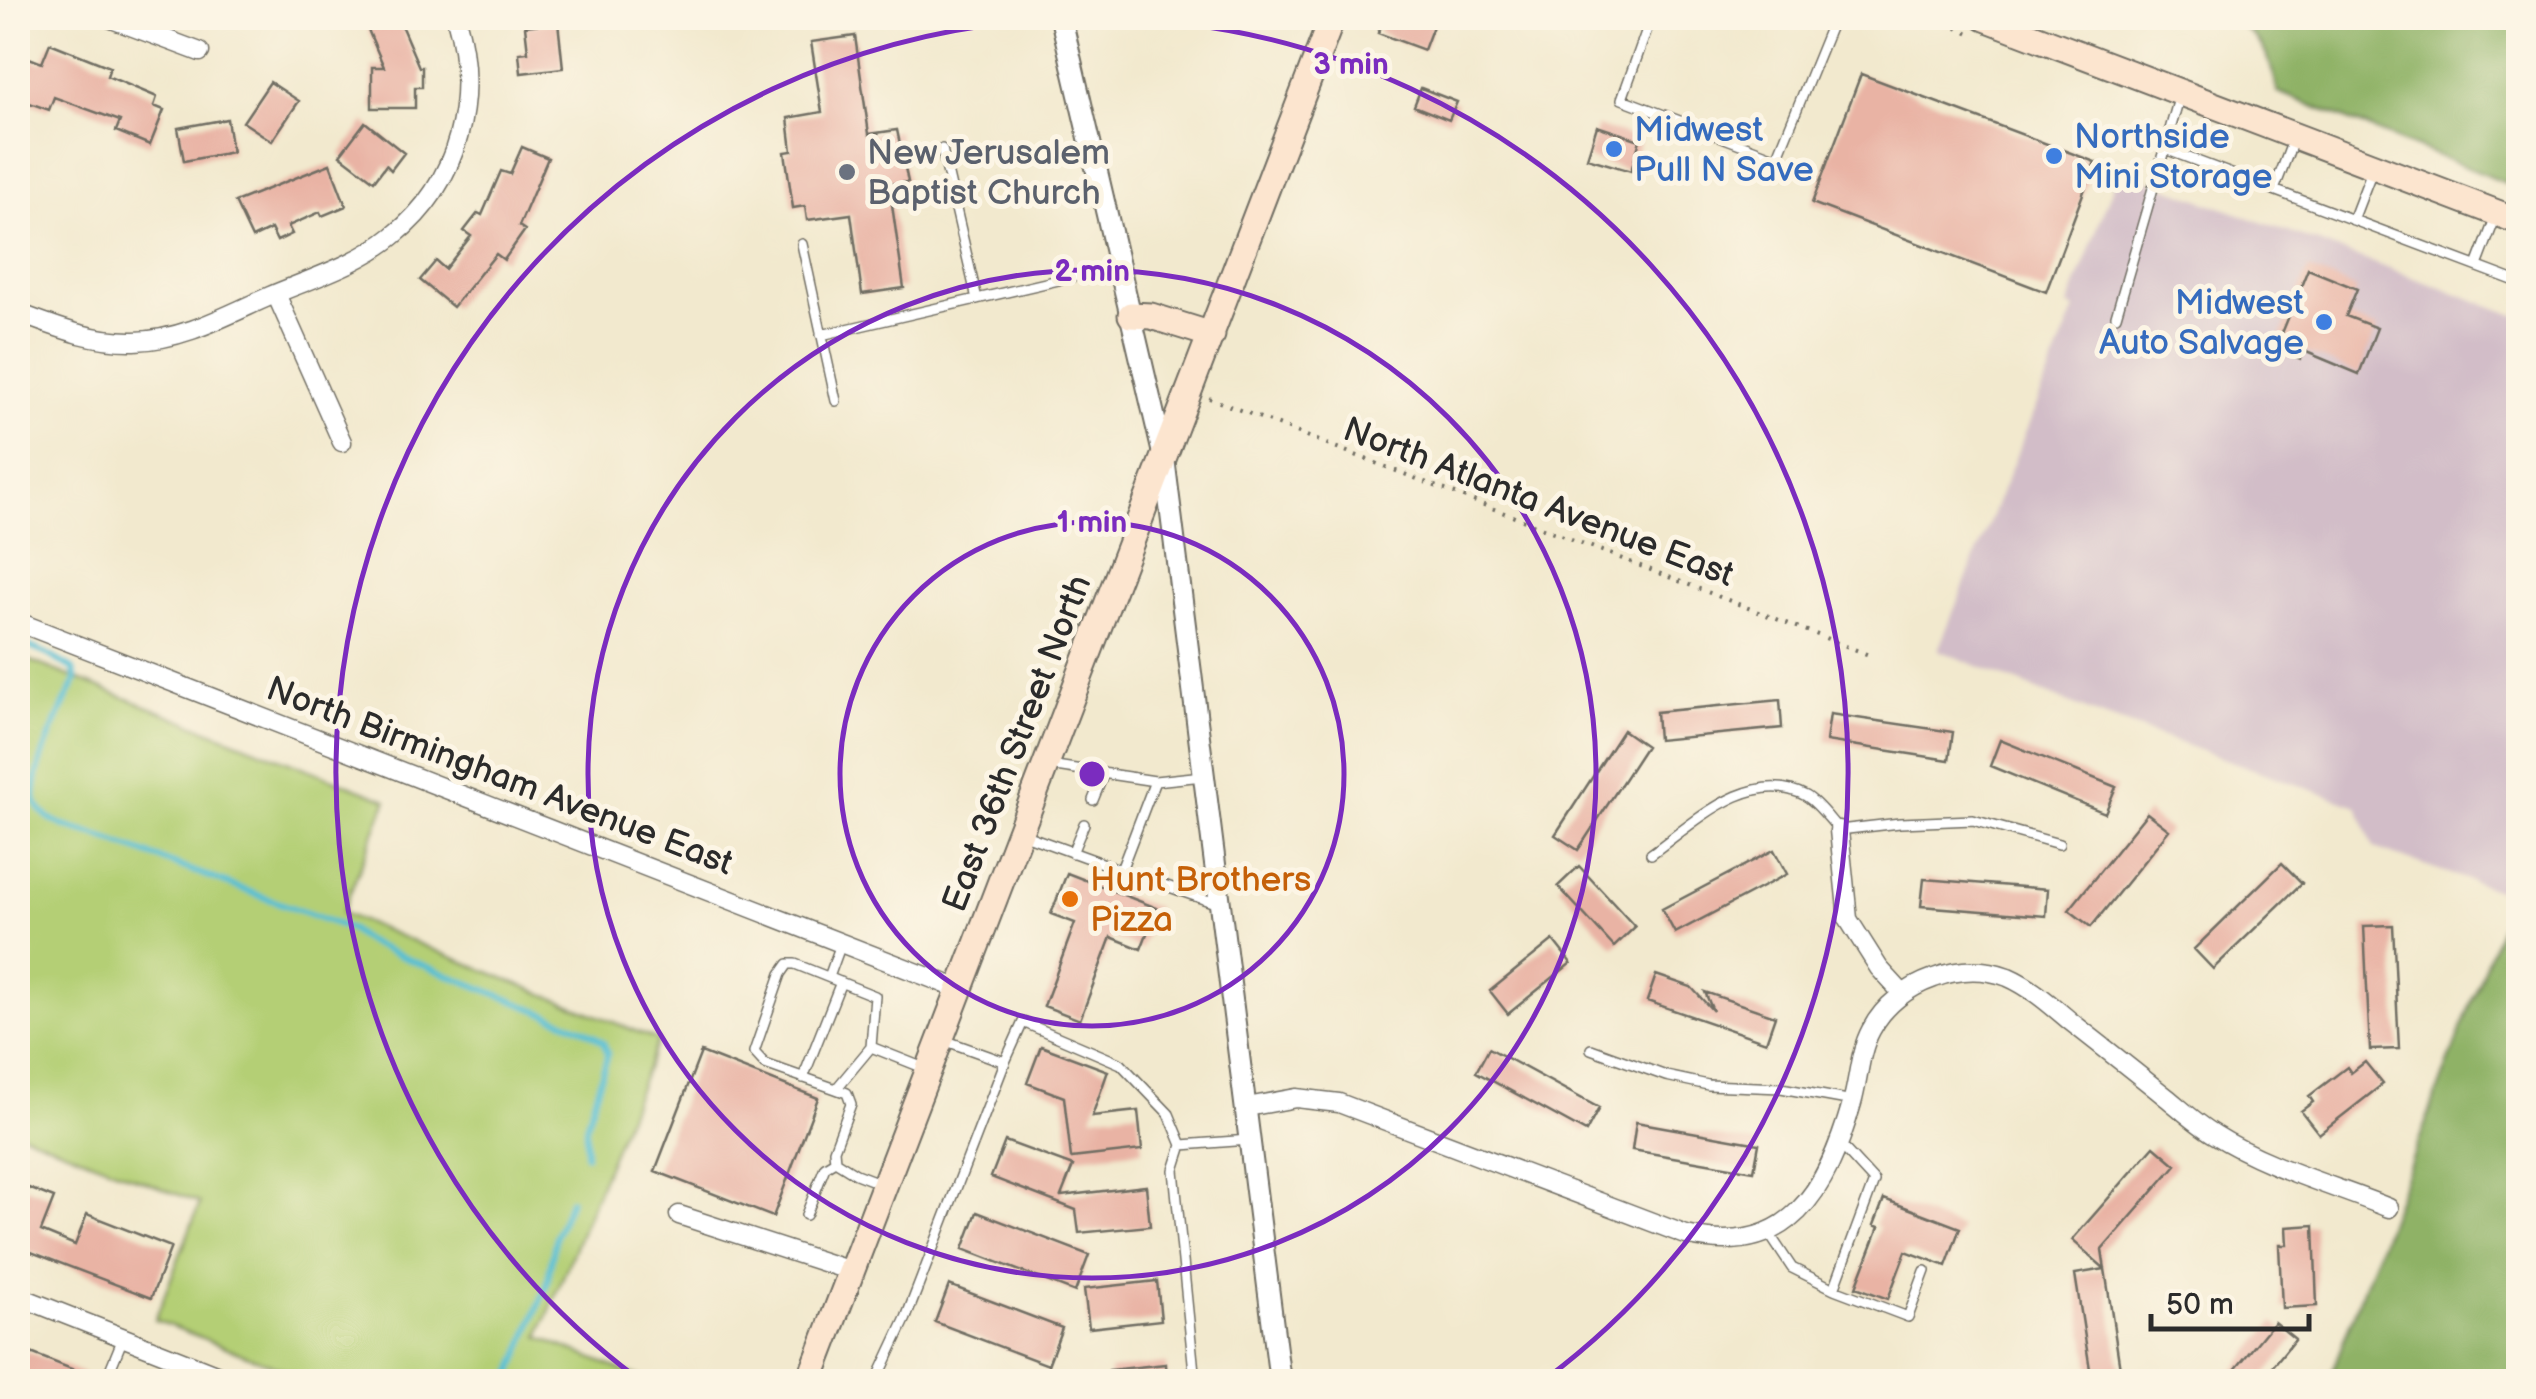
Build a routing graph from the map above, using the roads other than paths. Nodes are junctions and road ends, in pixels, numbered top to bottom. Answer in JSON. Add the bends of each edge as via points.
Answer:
{"nodes":[{"id":1,"x":109,"y":18,"type":"edge"},
{"id":2,"x":456,"y":18,"type":"edge"},
{"id":3,"x":1061,"y":18,"type":"edge"},
{"id":4,"x":1332,"y":18,"type":"edge"},
{"id":5,"x":1650,"y":18,"type":"edge"},
{"id":6,"x":1834,"y":18,"type":"edge"},
{"id":7,"x":1985,"y":18,"type":"edge"},
{"id":8,"x":200,"y":52,"type":"dead end"},
{"id":9,"x":2181,"y":92,"type":"junction"},
{"id":10,"x":2295,"y":136,"type":"junction"},
{"id":11,"x":942,"y":149,"type":"dead end"},
{"id":12,"x":2165,"y":149,"type":"junction"},
{"id":13,"x":2374,"y":166,"type":"junction"},
{"id":14,"x":2274,"y":190,"type":"junction"},
{"id":15,"x":2508,"y":217,"type":"edge"},
{"id":16,"x":2353,"y":220,"type":"junction"},
{"id":17,"x":802,"y":244,"type":"dead end"},
{"id":18,"x":1119,"y":266,"type":"junction"},
{"id":19,"x":2477,"y":266,"type":"junction"},
{"id":20,"x":2518,"y":282,"type":"edge"},
{"id":21,"x":276,"y":294,"type":"junction"},
{"id":22,"x":976,"y":299,"type":"junction"},
{"id":23,"x":18,"y":313,"type":"edge"},
{"id":24,"x":1130,"y":315,"type":"junction"},
{"id":25,"x":2116,"y":316,"type":"dead end"},
{"id":26,"x":1212,"y":335,"type":"junction"},
{"id":27,"x":822,"y":336,"type":"junction"},
{"id":28,"x":836,"y":401,"type":"dead end"},
{"id":29,"x":342,"y":442,"type":"dead end"},
{"id":30,"x":1164,"y":458,"type":"junction"},
{"id":31,"x":18,"y":622,"type":"edge"},
{"id":32,"x":1046,"y":764,"type":"junction"},
{"id":33,"x":1104,"y":773,"type":"junction"},
{"id":34,"x":1204,"y":776,"type":"junction"},
{"id":35,"x":1154,"y":781,"type":"junction"},
{"id":36,"x":1094,"y":800,"type":"dead end"},
{"id":37,"x":1084,"y":824,"type":"dead end"},
{"id":38,"x":1839,"y":830,"type":"junction"},
{"id":39,"x":1019,"y":834,"type":"junction"},
{"id":40,"x":2059,"y":844,"type":"dead end"},
{"id":41,"x":1072,"y":853,"type":"junction"},
{"id":42,"x":1652,"y":854,"type":"dead end"},
{"id":43,"x":1122,"y":870,"type":"junction"},
{"id":44,"x":1220,"y":905,"type":"junction"},
{"id":45,"x":842,"y":944,"type":"junction"},
{"id":46,"x":829,"y":977,"type":"junction"},
{"id":47,"x":841,"y":982,"type":"junction"},
{"id":48,"x":959,"y":989,"type":"junction"},
{"id":49,"x":1902,"y":993,"type":"junction"},
{"id":50,"x":940,"y":1038,"type":"junction"},
{"id":51,"x":871,"y":1046,"type":"junction"},
{"id":52,"x":1590,"y":1049,"type":"dead end"},
{"id":53,"x":1005,"y":1062,"type":"junction"},
{"id":54,"x":928,"y":1070,"type":"junction"},
{"id":55,"x":804,"y":1078,"type":"junction"},
{"id":56,"x":836,"y":1089,"type":"junction"},
{"id":57,"x":1852,"y":1101,"type":"junction"},
{"id":58,"x":1247,"y":1106,"type":"junction"},
{"id":59,"x":1252,"y":1140,"type":"junction"},
{"id":60,"x":1839,"y":1142,"type":"junction"},
{"id":61,"x":1182,"y":1145,"type":"junction"},
{"id":62,"x":835,"y":1160,"type":"junction"},
{"id":63,"x":884,"y":1185,"type":"junction"},
{"id":64,"x":2389,"y":1208,"type":"dead end"},
{"id":65,"x":806,"y":1214,"type":"dead end"},
{"id":66,"x":679,"y":1215,"type":"dead end"},
{"id":67,"x":1768,"y":1232,"type":"junction"},
{"id":68,"x":851,"y":1271,"type":"junction"},
{"id":69,"x":1925,"y":1271,"type":"dead end"},
{"id":70,"x":1834,"y":1288,"type":"junction"},
{"id":71,"x":18,"y":1296,"type":"edge"},
{"id":72,"x":123,"y":1338,"type":"junction"},
{"id":73,"x":809,"y":1381,"type":"edge"},
{"id":74,"x":105,"y":1382,"type":"edge"},
{"id":75,"x":236,"y":1382,"type":"edge"},
{"id":76,"x":876,"y":1382,"type":"edge"},
{"id":77,"x":1195,"y":1382,"type":"edge"},
{"id":78,"x":1280,"y":1382,"type":"edge"}],
"edges":[{"from":1,"to":8,"type":"street"},
{"from":2,"to":21,"type":"street","via":[[467,100],[460,136],[437,187],[372,250]]},
{"from":3,"to":18,"type":"street"},
{"from":4,"to":26,"type":"main road","name":"East 36th Street North"},
{"from":5,"to":6,"type":"lane","via":[[1622,99],[1777,158]]},
{"from":7,"to":9,"type":"main road"},
{"from":9,"to":10,"type":"main road"},
{"from":9,"to":12,"type":"lane"},
{"from":10,"to":13,"type":"main road"},
{"from":10,"to":14,"type":"lane"},
{"from":11,"to":22,"type":"lane"},
{"from":12,"to":14,"type":"lane"},
{"from":12,"to":25,"type":"lane"},
{"from":13,"to":15,"type":"main road"},
{"from":13,"to":16,"type":"lane"},
{"from":14,"to":16,"type":"lane"},
{"from":15,"to":19,"type":"lane"},
{"from":16,"to":19,"type":"lane"},
{"from":17,"to":27,"type":"lane"},
{"from":18,"to":22,"type":"lane"},
{"from":18,"to":24,"type":"street"},
{"from":19,"to":20,"type":"lane"},
{"from":21,"to":23,"type":"street","via":[[200,327],[138,341],[91,338]]},
{"from":21,"to":29,"type":"street"},
{"from":22,"to":27,"type":"lane"},
{"from":24,"to":26,"type":"main road"},
{"from":24,"to":30,"type":"street"},
{"from":26,"to":30,"type":"main road","name":"East 36th Street North"},
{"from":27,"to":28,"type":"lane"},
{"from":30,"to":32,"type":"main road","name":"East 36th Street North"},
{"from":30,"to":34,"type":"street"},
{"from":31,"to":45,"type":"street","name":"North Birmingham Avenue East"},
{"from":32,"to":33,"type":"lane"},
{"from":32,"to":39,"type":"main road","name":"East 36th Street North"},
{"from":33,"to":35,"type":"lane"},
{"from":33,"to":36,"type":"lane"},
{"from":34,"to":35,"type":"lane"},
{"from":34,"to":44,"type":"street"},
{"from":35,"to":43,"type":"lane"},
{"from":37,"to":41,"type":"lane"},
{"from":38,"to":40,"type":"lane","via":[[1973,820]]},
{"from":38,"to":42,"type":"lane","via":[[1810,797],[1784,786],[1731,796]]},
{"from":38,"to":49,"type":"street","via":[[1848,919]]},
{"from":39,"to":41,"type":"lane"},
{"from":39,"to":48,"type":"main road","name":"East 36th Street North"},
{"from":41,"to":43,"type":"lane"},
{"from":43,"to":44,"type":"lane"},
{"from":44,"to":58,"type":"street"},
{"from":45,"to":46,"type":"lane"},
{"from":45,"to":48,"type":"street","name":"North Birmingham Avenue East"},
{"from":46,"to":47,"type":"lane"},
{"from":46,"to":55,"type":"lane","via":[[788,964],[754,1044],[757,1059]]},
{"from":47,"to":51,"type":"lane","via":[[875,996]]},
{"from":47,"to":55,"type":"lane"},
{"from":48,"to":50,"type":"main road","name":"East 36th Street North"},
{"from":49,"to":57,"type":"street","via":[[1864,1043]]},
{"from":49,"to":64,"type":"street","via":[[1950,972],[2009,978],[2213,1134]]},
{"from":50,"to":53,"type":"lane"},
{"from":50,"to":54,"type":"main road","name":"East 36th Street North"},
{"from":51,"to":54,"type":"lane"},
{"from":51,"to":56,"type":"lane"},
{"from":52,"to":57,"type":"lane","via":[[1708,1085],[1781,1088]]},
{"from":53,"to":61,"type":"lane","via":[[1022,1022],[1121,1064],[1170,1114]]},
{"from":53,"to":76,"type":"lane"},
{"from":54,"to":63,"type":"main road","name":"East 36th Street North"},
{"from":55,"to":56,"type":"lane"},
{"from":56,"to":62,"type":"lane","via":[[852,1104]]},
{"from":57,"to":60,"type":"street"},
{"from":58,"to":59,"type":"street"},
{"from":58,"to":67,"type":"street","via":[[1327,1100],[1686,1235],[1731,1241]]},
{"from":59,"to":61,"type":"lane"},
{"from":59,"to":78,"type":"street"},
{"from":60,"to":67,"type":"street","via":[[1812,1199]]},
{"from":60,"to":70,"type":"lane","via":[[1874,1181]]},
{"from":61,"to":77,"type":"lane","via":[[1174,1170]]},
{"from":62,"to":63,"type":"lane"},
{"from":62,"to":65,"type":"lane","via":[[825,1167]]},
{"from":63,"to":68,"type":"main road","name":"East 36th Street North"},
{"from":66,"to":68,"type":"street"},
{"from":67,"to":70,"type":"lane","via":[[1792,1268]]},
{"from":68,"to":73,"type":"main road","name":"East 36th Street North"},
{"from":69,"to":70,"type":"lane","via":[[1908,1317]]},
{"from":71,"to":72,"type":"street"},
{"from":72,"to":74,"type":"lane"},
{"from":72,"to":75,"type":"street"}]}
